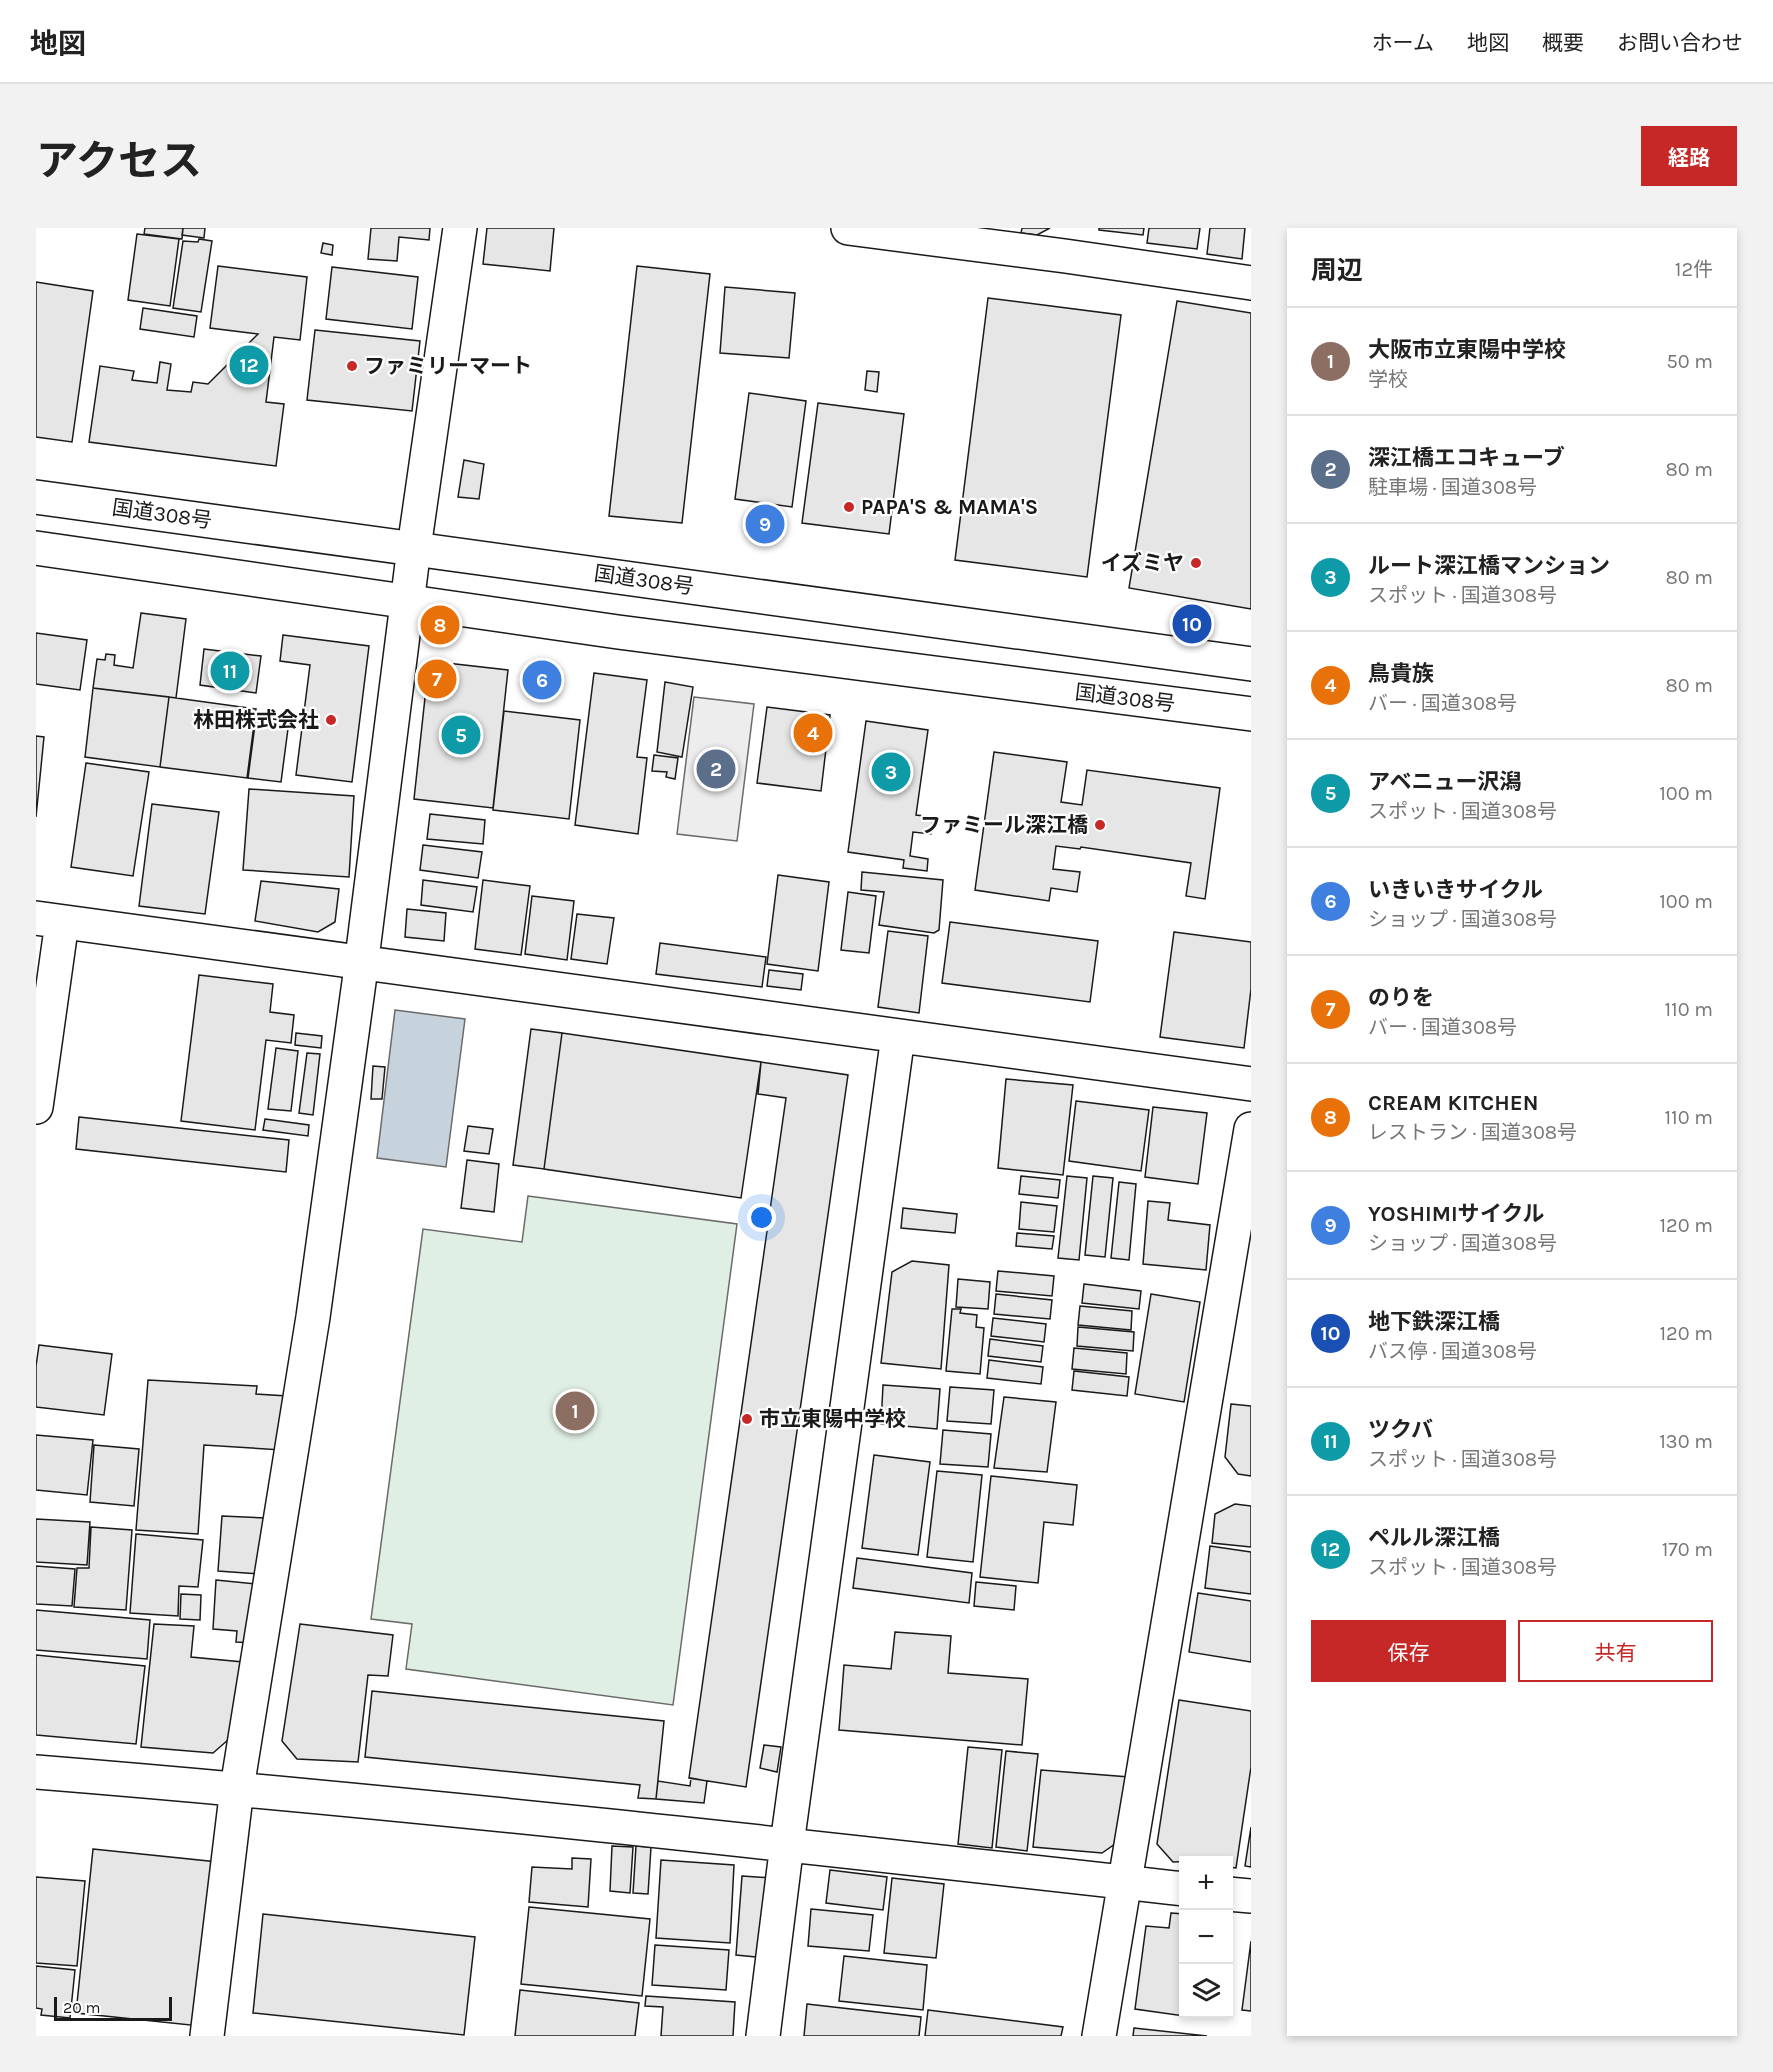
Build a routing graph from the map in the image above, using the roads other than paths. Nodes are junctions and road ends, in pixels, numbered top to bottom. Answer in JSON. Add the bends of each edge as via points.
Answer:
{"nodes":[{"id":1,"x":460,"y":228,"type":"edge"},
{"id":2,"x":848,"y":228,"type":"edge"},
{"id":3,"x":1067,"y":242,"type":"edge"},
{"id":4,"x":1251,"y":283,"type":"edge"},
{"id":5,"x":36,"y":498,"type":"edge"},
{"id":6,"x":36,"y":548,"type":"edge"},
{"id":7,"x":414,"y":548,"type":"junction"},
{"id":8,"x":407,"y":601,"type":"junction"},
{"id":9,"x":1251,"y":664,"type":"edge"},
{"id":10,"x":1251,"y":714,"type":"edge"},
{"id":11,"x":49,"y":920,"type":"edge"},
{"id":12,"x":361,"y":963,"type":"junction"},
{"id":13,"x":898,"y":1036,"type":"junction"},
{"id":14,"x":1251,"y":1084,"type":"edge"},
{"id":15,"x":36,"y":1107,"type":"edge"},
{"id":16,"x":1251,"y":1129,"type":"edge"},
{"id":17,"x":36,"y":1772,"type":"edge"},
{"id":18,"x":237,"y":1788,"type":"junction"},
{"id":19,"x":787,"y":1844,"type":"junction"},
{"id":20,"x":1126,"y":1882,"type":"junction"},
{"id":21,"x":1179,"y":1888,"type":"edge"},
{"id":22,"x":1233,"y":1894,"type":"edge"},
{"id":23,"x":1251,"y":1896,"type":"edge"},
{"id":24,"x":207,"y":2036,"type":"edge"},
{"id":25,"x":763,"y":2036,"type":"edge"},
{"id":26,"x":1100,"y":2036,"type":"edge"}],
"edges":[{"from":1,"to":7,"type":"main road"},
{"from":2,"to":3,"type":"main road"},
{"from":3,"to":4,"type":"main road"},
{"from":5,"to":7,"type":"main road","name":"国道308号"},
{"from":6,"to":8,"type":"main road","name":"国道308号"},
{"from":7,"to":8,"type":"main road"},
{"from":7,"to":9,"type":"main road","name":"国道308号"},
{"from":8,"to":10,"type":"main road","name":"国道308号"},
{"from":8,"to":12,"type":"main road"},
{"from":11,"to":12,"type":"main road"},
{"from":11,"to":15,"type":"main road"},
{"from":12,"to":13,"type":"main road"},
{"from":12,"to":18,"type":"main road","via":[[313,1317]]},
{"from":13,"to":14,"type":"main road"},
{"from":13,"to":19,"type":"main road"},
{"from":16,"to":20,"type":"main road"},
{"from":17,"to":18,"type":"main road"},
{"from":18,"to":19,"type":"main road"},
{"from":18,"to":24,"type":"main road"},
{"from":19,"to":20,"type":"main road"},
{"from":19,"to":25,"type":"main road"},
{"from":20,"to":21,"type":"main road"},
{"from":20,"to":26,"type":"main road"},
{"from":22,"to":23,"type":"main road"}]}
